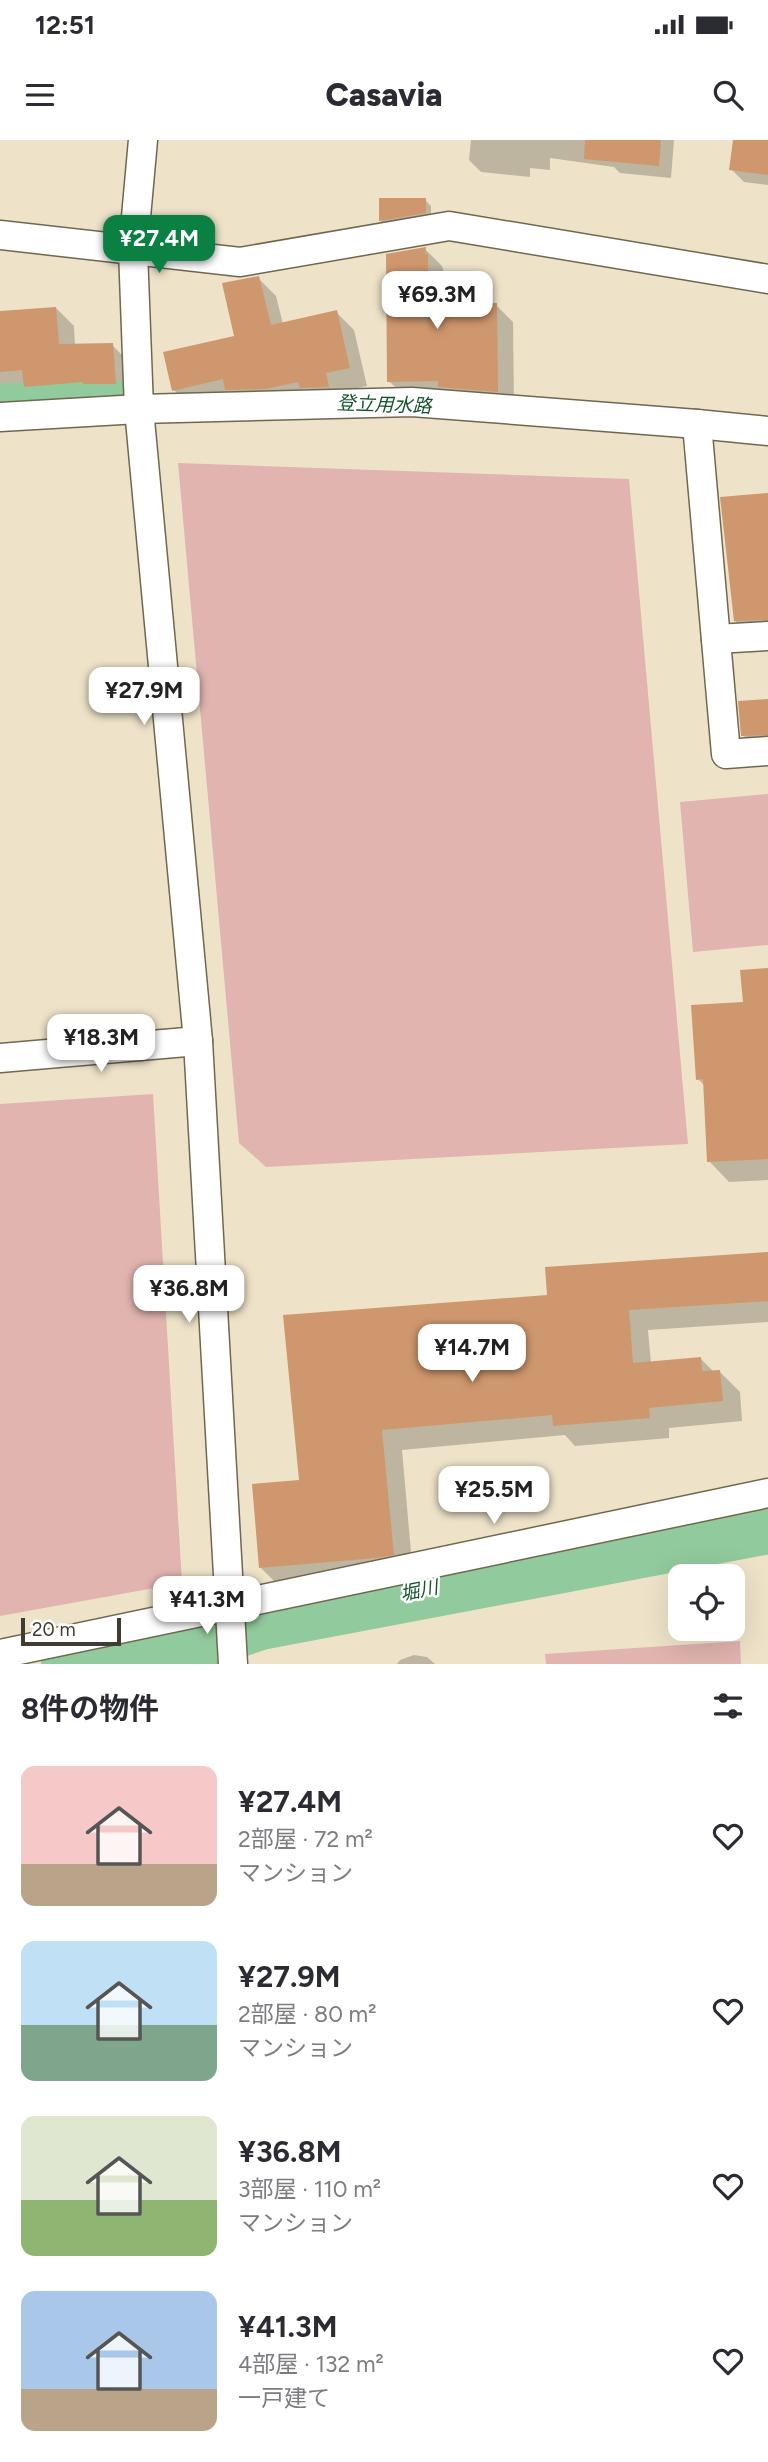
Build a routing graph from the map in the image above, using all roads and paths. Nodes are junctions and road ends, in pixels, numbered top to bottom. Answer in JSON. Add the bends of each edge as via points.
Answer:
{"nodes":[{"id":1,"x":143,"y":140,"type":"edge"},
{"id":2,"x":0,"y":235,"type":"edge"},
{"id":3,"x":133,"y":250,"type":"junction"},
{"id":4,"x":768,"y":279,"type":"edge"},
{"id":5,"x":139,"y":408,"type":"junction"},
{"id":6,"x":0,"y":417,"type":"edge"},
{"id":7,"x":697,"y":424,"type":"junction"},
{"id":8,"x":768,"y":432,"type":"edge"},
{"id":9,"x":768,"y":636,"type":"edge"},
{"id":10,"x":716,"y":639,"type":"junction"},
{"id":11,"x":768,"y":751,"type":"edge"},
{"id":12,"x":198,"y":1041,"type":"junction"},
{"id":13,"x":0,"y":1058,"type":"edge"},
{"id":14,"x":768,"y":1493,"type":"edge"},
{"id":15,"x":230,"y":1606,"type":"junction"},
{"id":16,"x":0,"y":1654,"type":"edge"},
{"id":17,"x":233,"y":1664,"type":"edge"}],
"edges":[{"from":1,"to":3,"type":"street"},
{"from":2,"to":3,"type":"street"},
{"from":3,"to":4,"type":"street","via":[[240,262],[449,226]]},
{"from":3,"to":5,"type":"street"},
{"from":5,"to":6,"type":"street"},
{"from":5,"to":7,"type":"street","via":[[412,402]]},
{"from":5,"to":12,"type":"street"},
{"from":7,"to":8,"type":"street"},
{"from":7,"to":10,"type":"street"},
{"from":9,"to":10,"type":"street"},
{"from":10,"to":11,"type":"street","via":[[726,754]]},
{"from":12,"to":13,"type":"street"},
{"from":12,"to":15,"type":"street"},
{"from":14,"to":15,"type":"street"},
{"from":15,"to":16,"type":"street"},
{"from":15,"to":17,"type":"street"}]}
